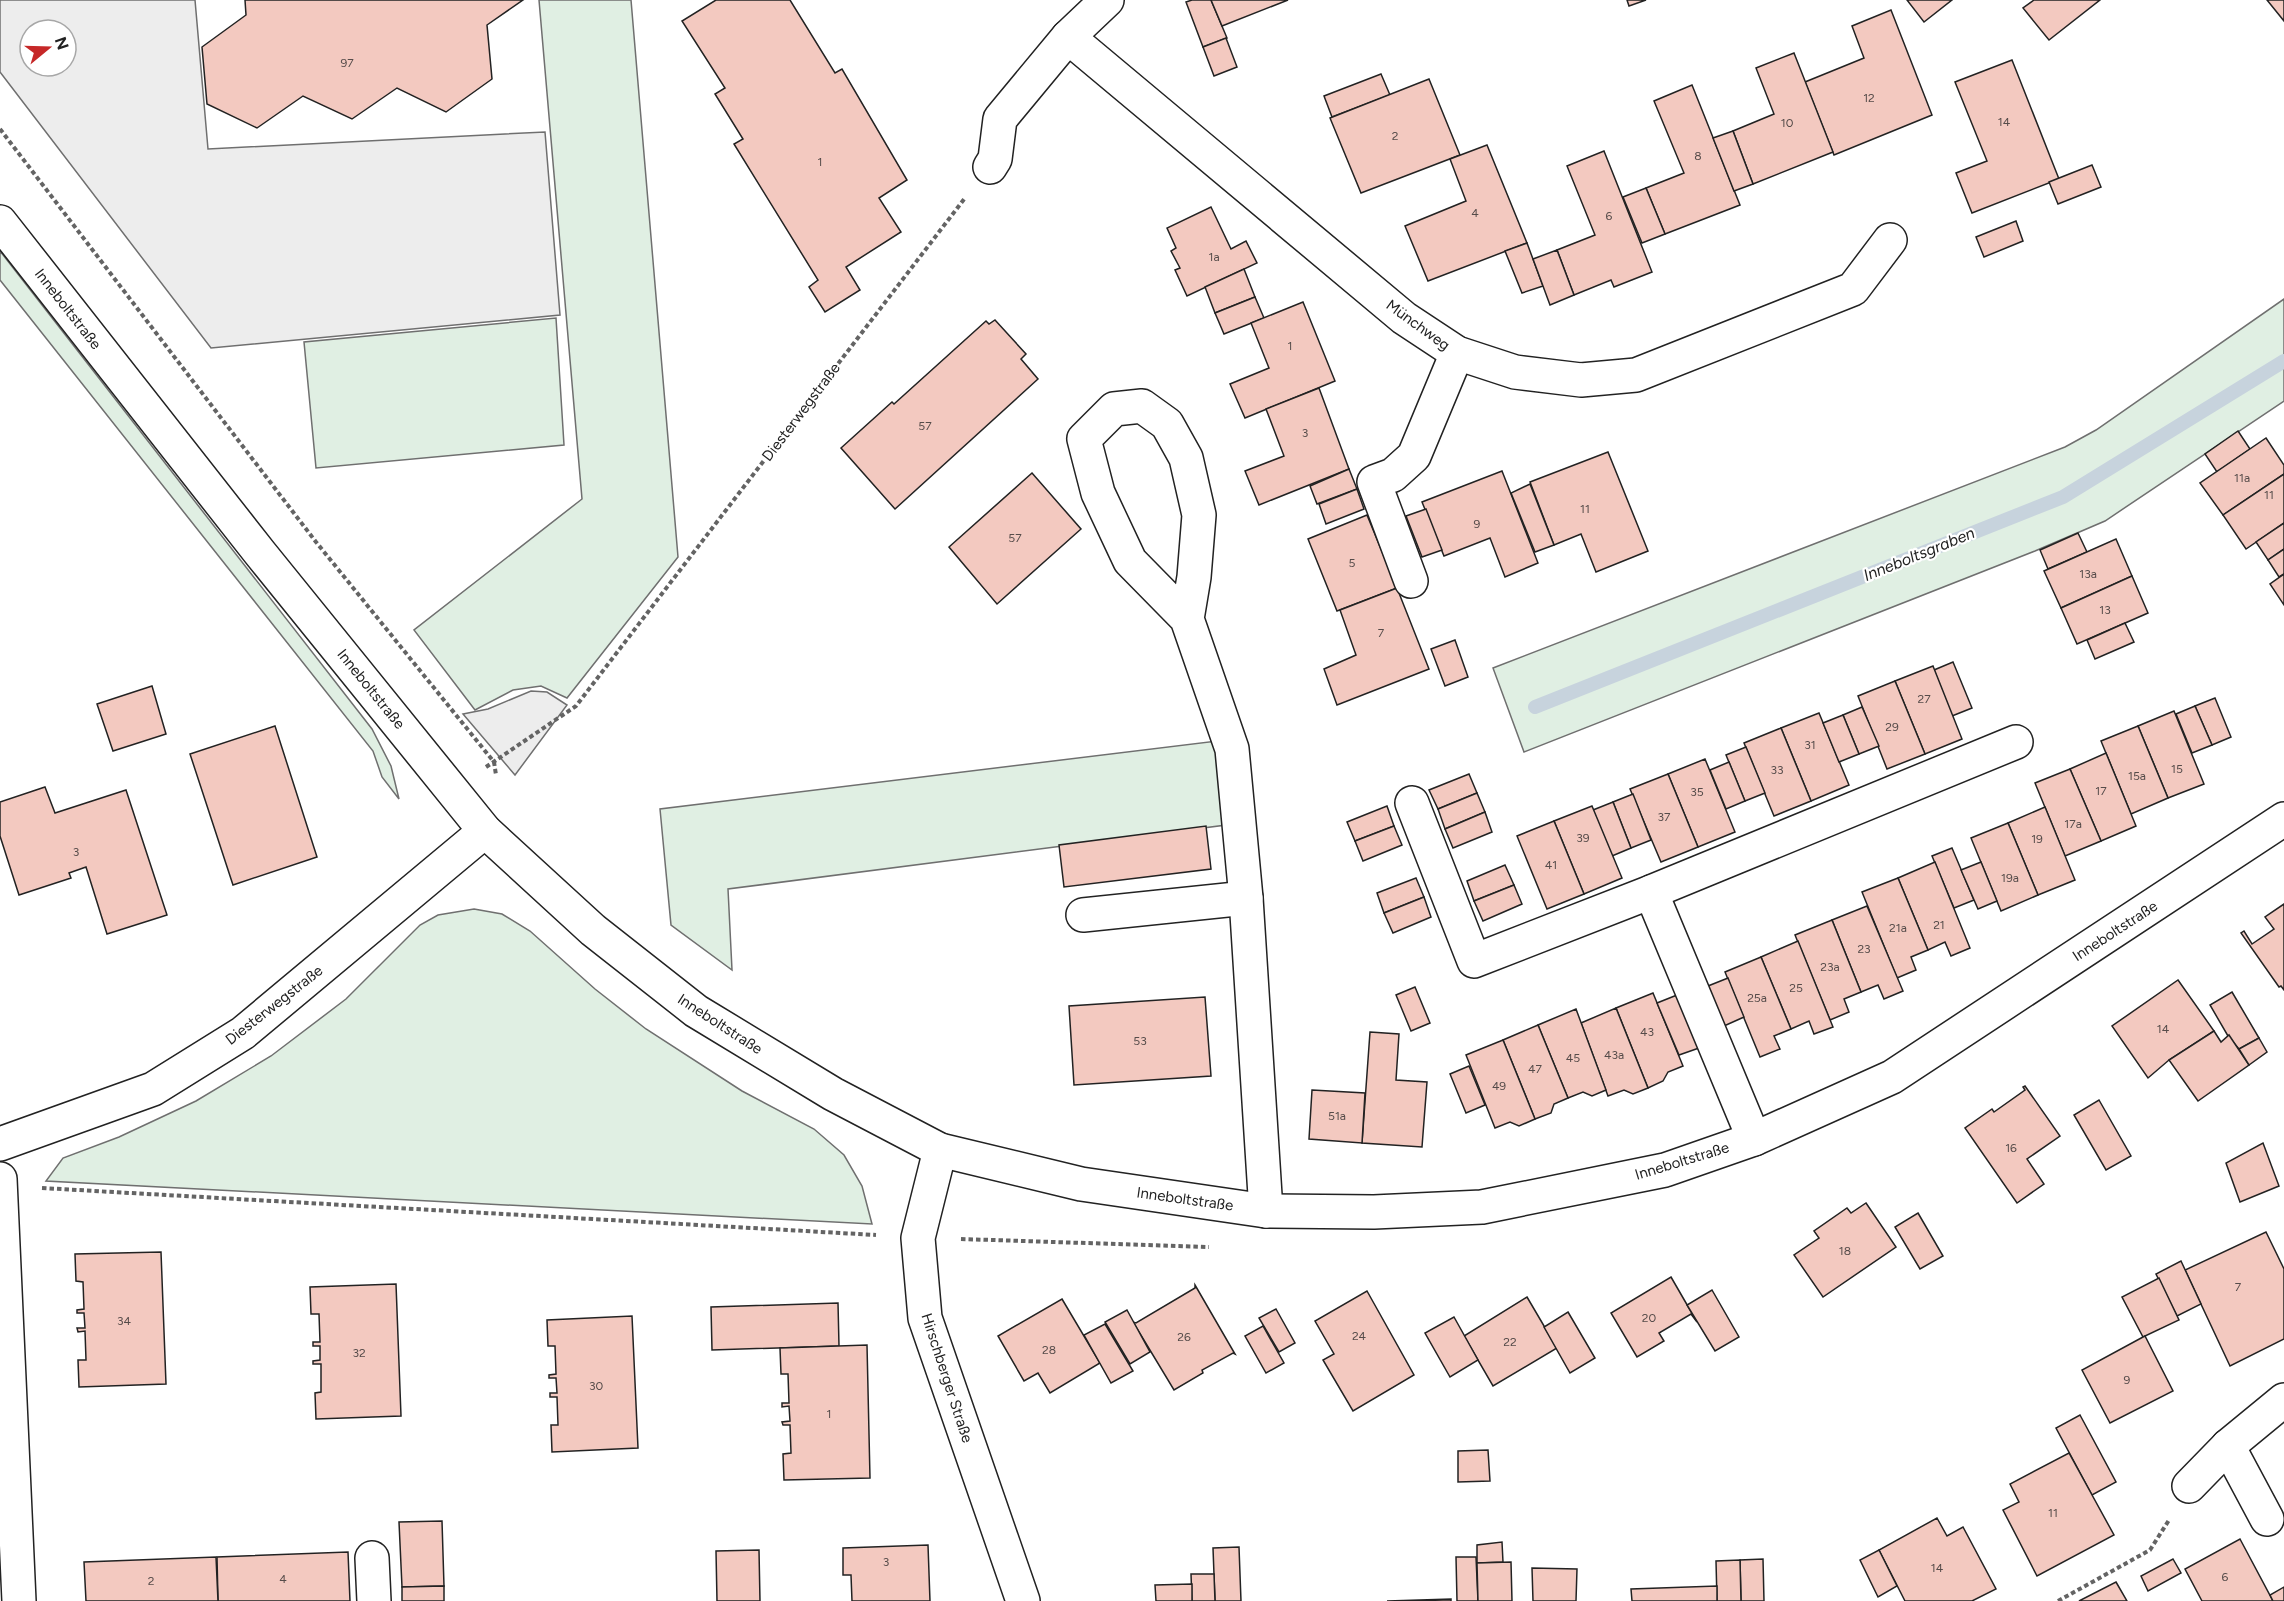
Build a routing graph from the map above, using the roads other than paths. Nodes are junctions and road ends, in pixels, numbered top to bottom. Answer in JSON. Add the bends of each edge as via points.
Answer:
{"nodes":[{"id":1,"x":1084,"y":14,"type":"edge"},
{"id":2,"x":990,"y":167,"type":"road end"},
{"id":3,"x":0,"y":222,"type":"edge"},
{"id":4,"x":1890,"y":240,"type":"dead end"},
{"id":5,"x":1457,"y":352,"type":"junction"},
{"id":6,"x":1411,"y":581,"type":"dead end"},
{"id":7,"x":1187,"y":619,"type":"junction"},
{"id":8,"x":2016,"y":742,"type":"dead end"},
{"id":9,"x":1412,"y":803,"type":"dead end"},
{"id":10,"x":2284,"y":819,"type":"edge"},
{"id":11,"x":485,"y":831,"type":"junction"},
{"id":12,"x":1652,"y":892,"type":"junction"},
{"id":13,"x":1246,"y":898,"type":"junction"},
{"id":14,"x":1083,"y":915,"type":"dead end"},
{"id":15,"x":1754,"y":1139,"type":"junction"},
{"id":16,"x":0,"y":1144,"type":"edge"},
{"id":17,"x":940,"y":1150,"type":"junction"},
{"id":18,"x":1,"y":1183,"type":"edge"},
{"id":19,"x":1266,"y":1211,"type":"junction"},
{"id":20,"x":2284,"y":1400,"type":"edge"},
{"id":21,"x":2228,"y":1446,"type":"junction"},
{"id":22,"x":2189,"y":1486,"type":"road end"},
{"id":23,"x":2267,"y":1519,"type":"dead end"},
{"id":24,"x":372,"y":1558,"type":"dead end"},
{"id":25,"x":19,"y":1601,"type":"edge"},
{"id":26,"x":374,"y":1601,"type":"edge"},
{"id":27,"x":1023,"y":1601,"type":"edge"}],
"edges":[{"from":1,"to":2,"type":"street","via":[[1000,119],[995,159]]},
{"from":1,"to":5,"type":"street","name":"Münchweg","via":[[1404,318]]},
{"from":3,"to":11,"type":"street","name":"Inneboltstraße"},
{"from":4,"to":5,"type":"street","name":"Münchweg","via":[[1853,289],[1636,375],[1581,380],[1515,372]]},
{"from":5,"to":6,"type":"street","via":[[1414,456],[1393,475],[1374,482]]},
{"from":7,"to":7,"type":"street","via":[[1130,561],[1098,493],[1084,439],[1114,409],[1142,406],[1167,424],[1186,458],[1199,515]]},
{"from":7,"to":13,"type":"street","via":[[1232,748]]},
{"from":8,"to":12,"type":"street"},
{"from":9,"to":12,"type":"street","via":[[1474,961]]},
{"from":10,"to":15,"type":"street","name":"Inneboltstraße","via":[[1892,1077]]},
{"from":11,"to":16,"type":"street","name":"Diesterwegstraße","via":[[243,1033],[153,1089]]},
{"from":11,"to":17,"type":"street","name":"Inneboltstraße","via":[[593,930],[696,1011],[833,1094]]},
{"from":12,"to":15,"type":"street"},
{"from":13,"to":14,"type":"street"},
{"from":13,"to":19,"type":"street"},
{"from":15,"to":19,"type":"street","name":"Inneboltstraße","via":[[1665,1170],[1482,1207]]},
{"from":17,"to":19,"type":"street","name":"Inneboltstraße","via":[[1081,1184]]},
{"from":17,"to":27,"type":"street","name":"Hirschberger Straße","via":[[918,1238],[925,1318]]},
{"from":18,"to":25,"type":"street"},
{"from":20,"to":21,"type":"street"},
{"from":21,"to":22,"type":"street"},
{"from":21,"to":23,"type":"street"},
{"from":24,"to":26,"type":"street"}]}
